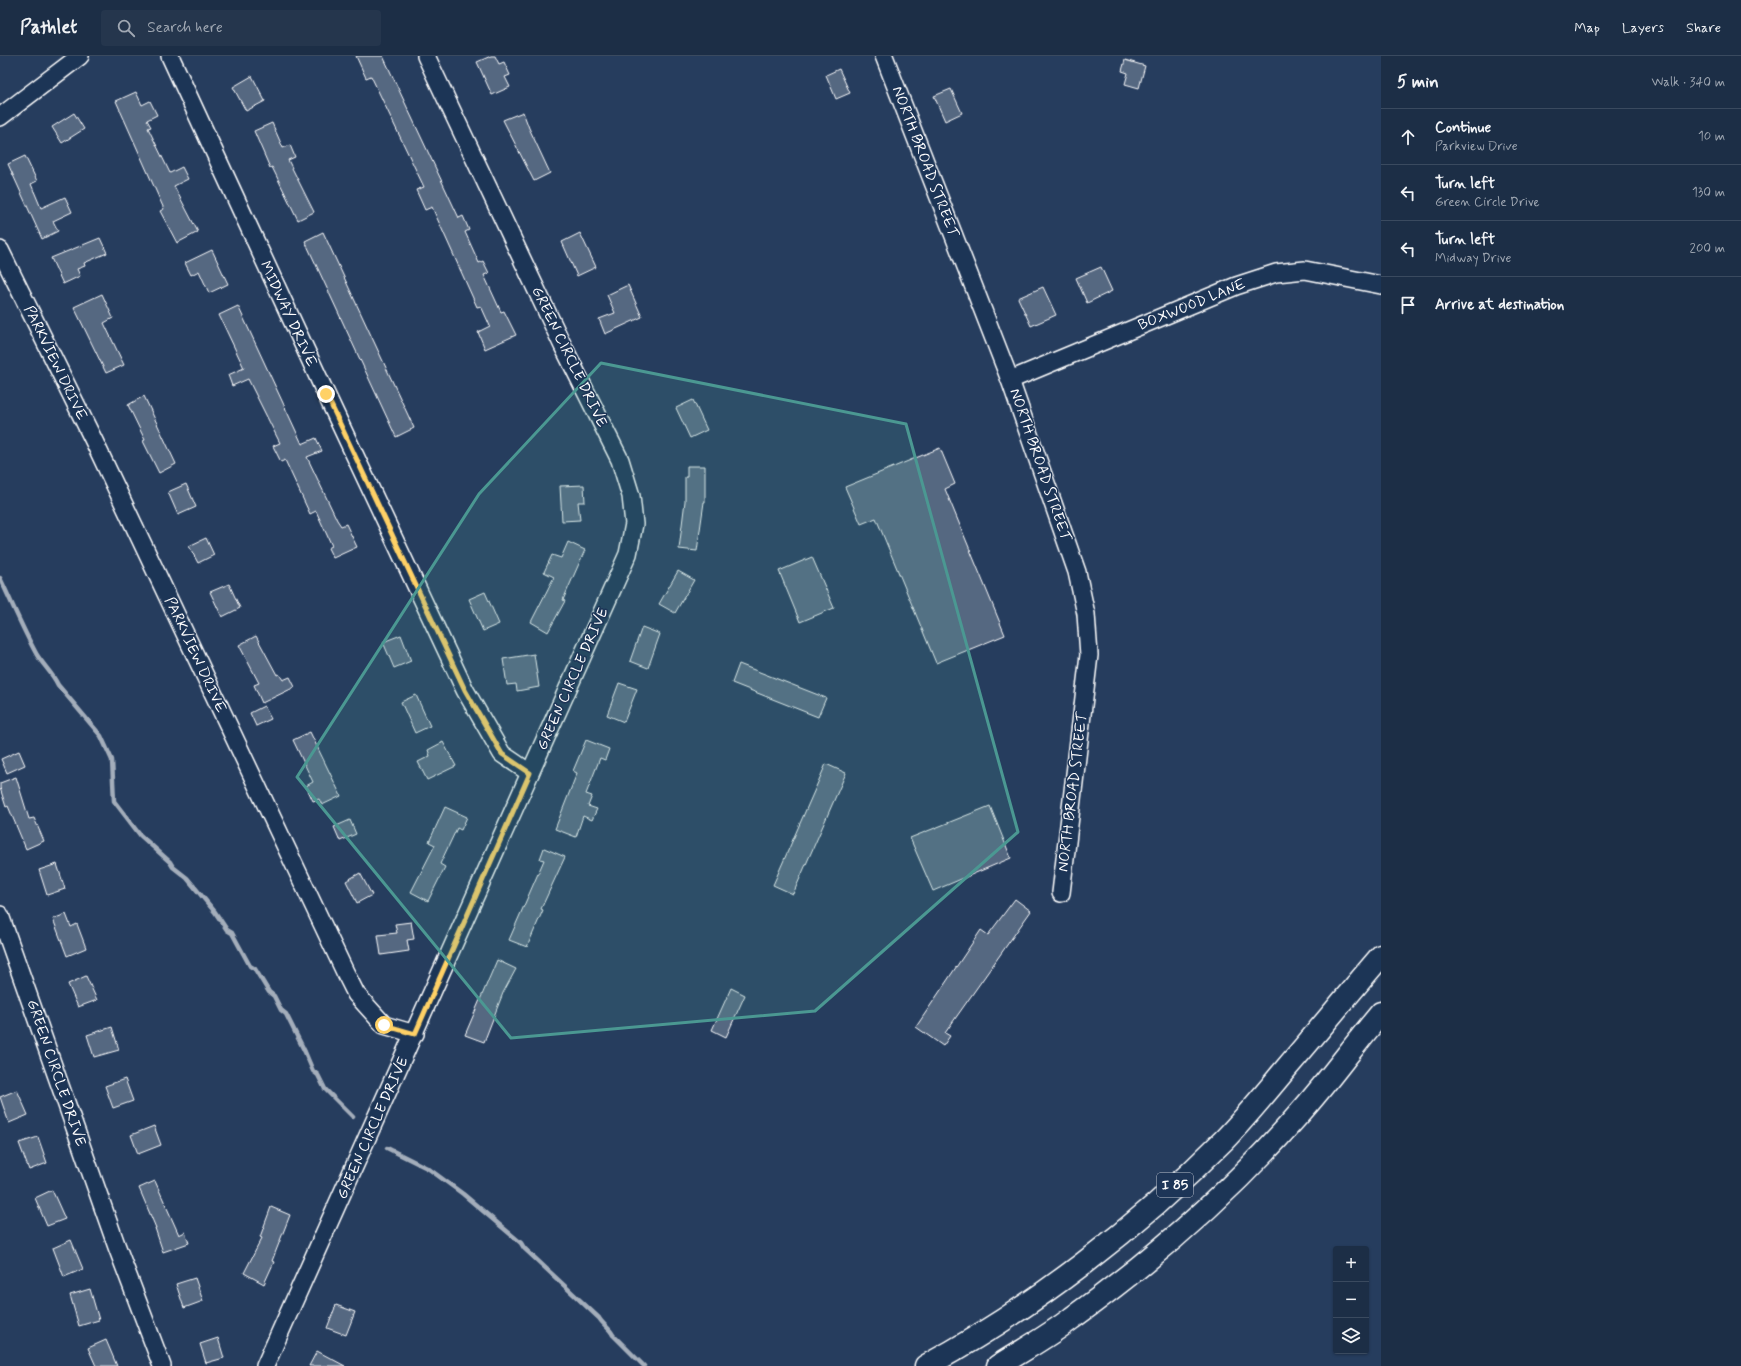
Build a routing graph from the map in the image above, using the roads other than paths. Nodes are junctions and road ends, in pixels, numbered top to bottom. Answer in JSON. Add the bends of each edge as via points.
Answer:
{"nodes":[{"id":1,"x":80,"y":56,"type":"edge"},
{"id":2,"x":170,"y":56,"type":"edge"},
{"id":3,"x":426,"y":56,"type":"edge"},
{"id":4,"x":884,"y":56,"type":"edge"},
{"id":5,"x":0,"y":117,"type":"edge"},
{"id":6,"x":0,"y":250,"type":"edge"},
{"id":7,"x":1381,"y":285,"type":"edge"},
{"id":8,"x":1010,"y":380,"type":"junction"},
{"id":9,"x":530,"y":773,"type":"junction"},
{"id":10,"x":1061,"y":893,"type":"dead end"},
{"id":11,"x":0,"y":915,"type":"edge"},
{"id":12,"x":1381,"y":956,"type":"edge"},
{"id":13,"x":1381,"y":1013,"type":"edge"},
{"id":14,"x":415,"y":1034,"type":"junction"},
{"id":15,"x":162,"y":1366,"type":"edge"},
{"id":16,"x":265,"y":1366,"type":"edge"},
{"id":17,"x":926,"y":1366,"type":"edge"},
{"id":18,"x":998,"y":1366,"type":"edge"}],
"edges":[{"from":1,"to":5,"type":"street"},
{"from":2,"to":9,"type":"street","name":"MIDWAY DRIVE","via":[[465,690],[502,754]]},
{"from":3,"to":9,"type":"street","name":"GREEN CIRCLE DRIVE","via":[[620,460],[631,496],[634,524],[628,554]]},
{"from":4,"to":8,"type":"street","name":"NORTH BROAD STREET"},
{"from":6,"to":14,"type":"street","name":"PARKVIEW DRIVE","via":[[94,441],[356,994],[384,1025]]},
{"from":7,"to":8,"type":"street","name":"BOXWOOD LANE","via":[[1304,270],[1276,273],[1236,286]]},
{"from":8,"to":10,"type":"street","name":"NORTH BROAD STREET","via":[[1077,572],[1086,614],[1089,655]]},
{"from":9,"to":14,"type":"street","name":"GREEN CIRCLE DRIVE"},
{"from":11,"to":15,"type":"street","name":"GREEN CIRCLE DRIVE","via":[[120,1255]]},
{"from":12,"to":17,"type":"highway","number":"I 85","via":[[1248,1114],[1184,1177],[1116,1238],[1055,1284],[996,1324]]},
{"from":13,"to":18,"type":"highway","number":"I 85","via":[[1300,1114],[1249,1168],[1198,1216],[1150,1259],[1071,1319]]},
{"from":14,"to":16,"type":"street","name":"GREEN CIRCLE DRIVE"}]}
